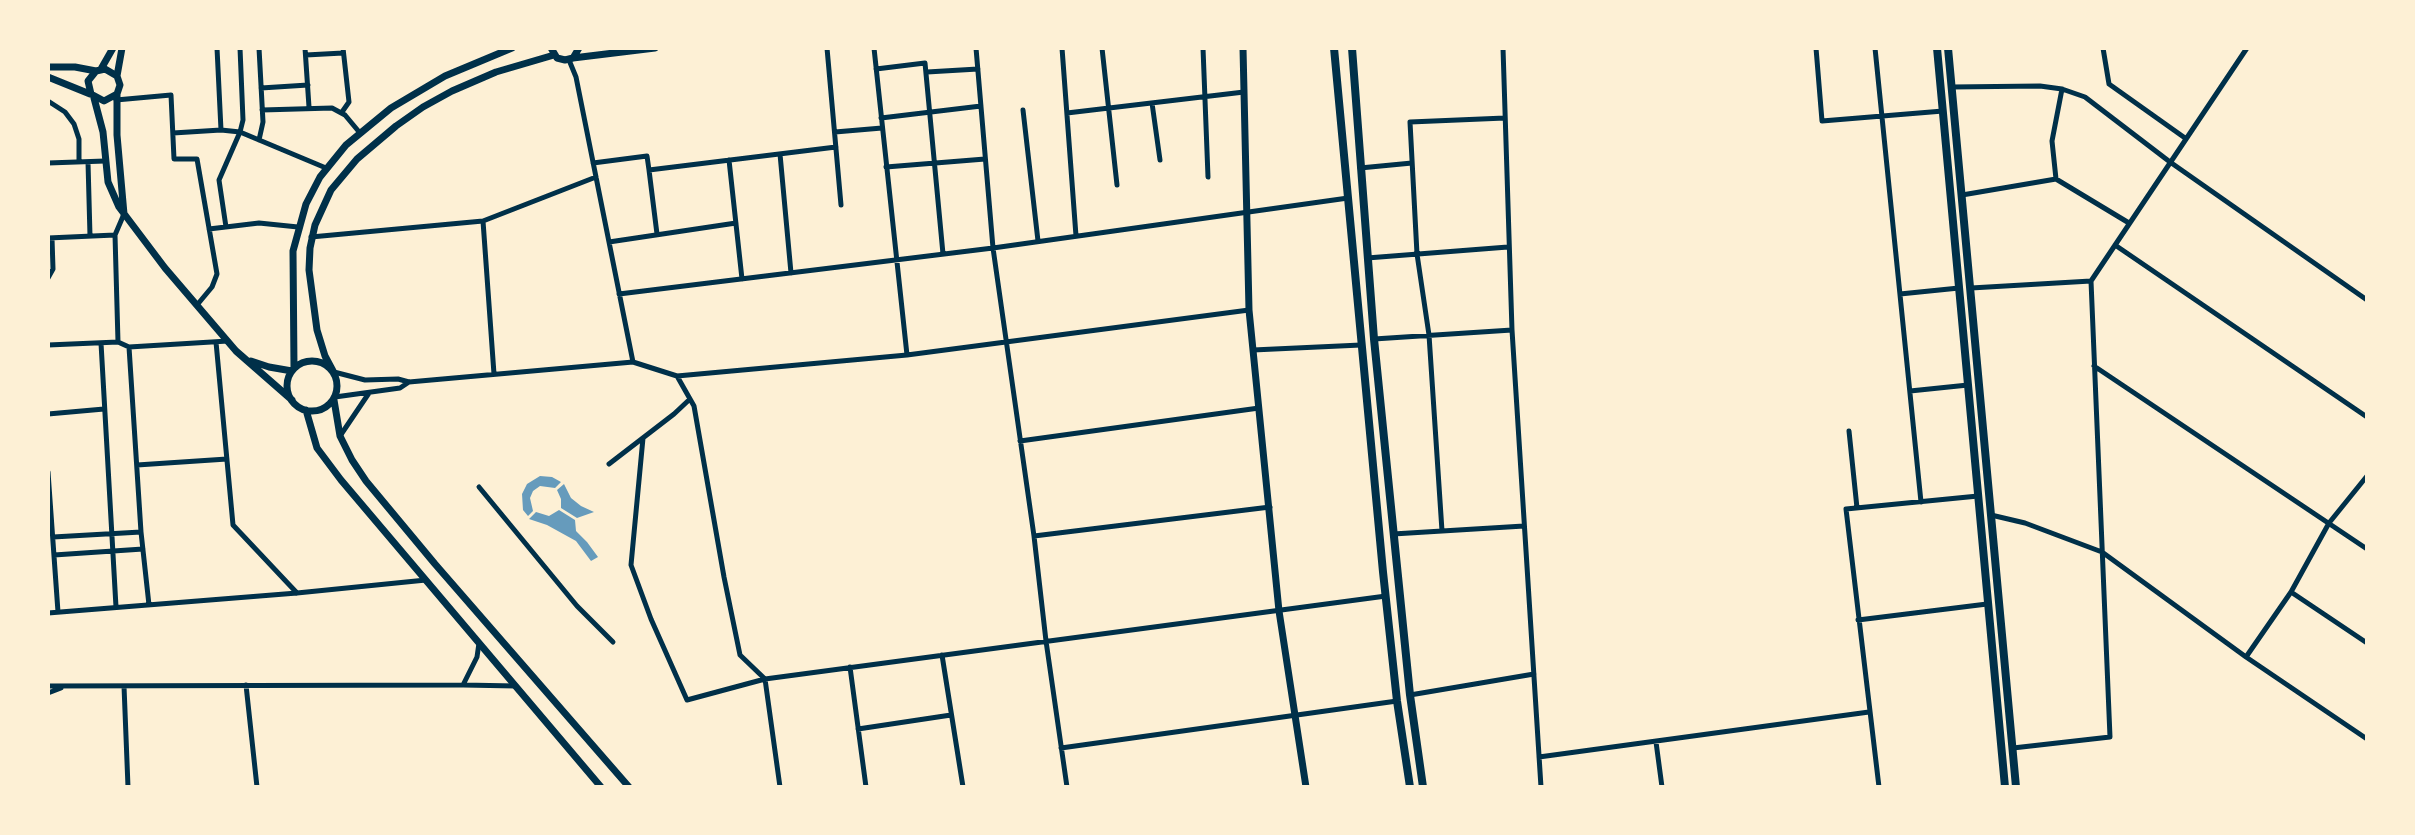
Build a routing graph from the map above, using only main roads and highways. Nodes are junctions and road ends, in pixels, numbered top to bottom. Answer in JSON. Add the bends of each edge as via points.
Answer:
{"nodes":[{"id":1,"x":1334,"y":48,"type":"edge"},
{"id":2,"x":1352,"y":48,"type":"edge"},
{"id":3,"x":1937,"y":48,"type":"edge"},
{"id":4,"x":1948,"y":48,"type":"edge"},
{"id":5,"x":1410,"y":787,"type":"edge"},
{"id":6,"x":1423,"y":787,"type":"edge"},
{"id":7,"x":2005,"y":787,"type":"edge"},
{"id":8,"x":2016,"y":787,"type":"edge"}],
"edges":[{"from":1,"to":5,"type":"main road","via":[[1360,345],[1397,701]]},
{"from":2,"to":6,"type":"main road","via":[[1374,339]]},
{"from":3,"to":7,"type":"main road"},
{"from":4,"to":8,"type":"main road"}]}
